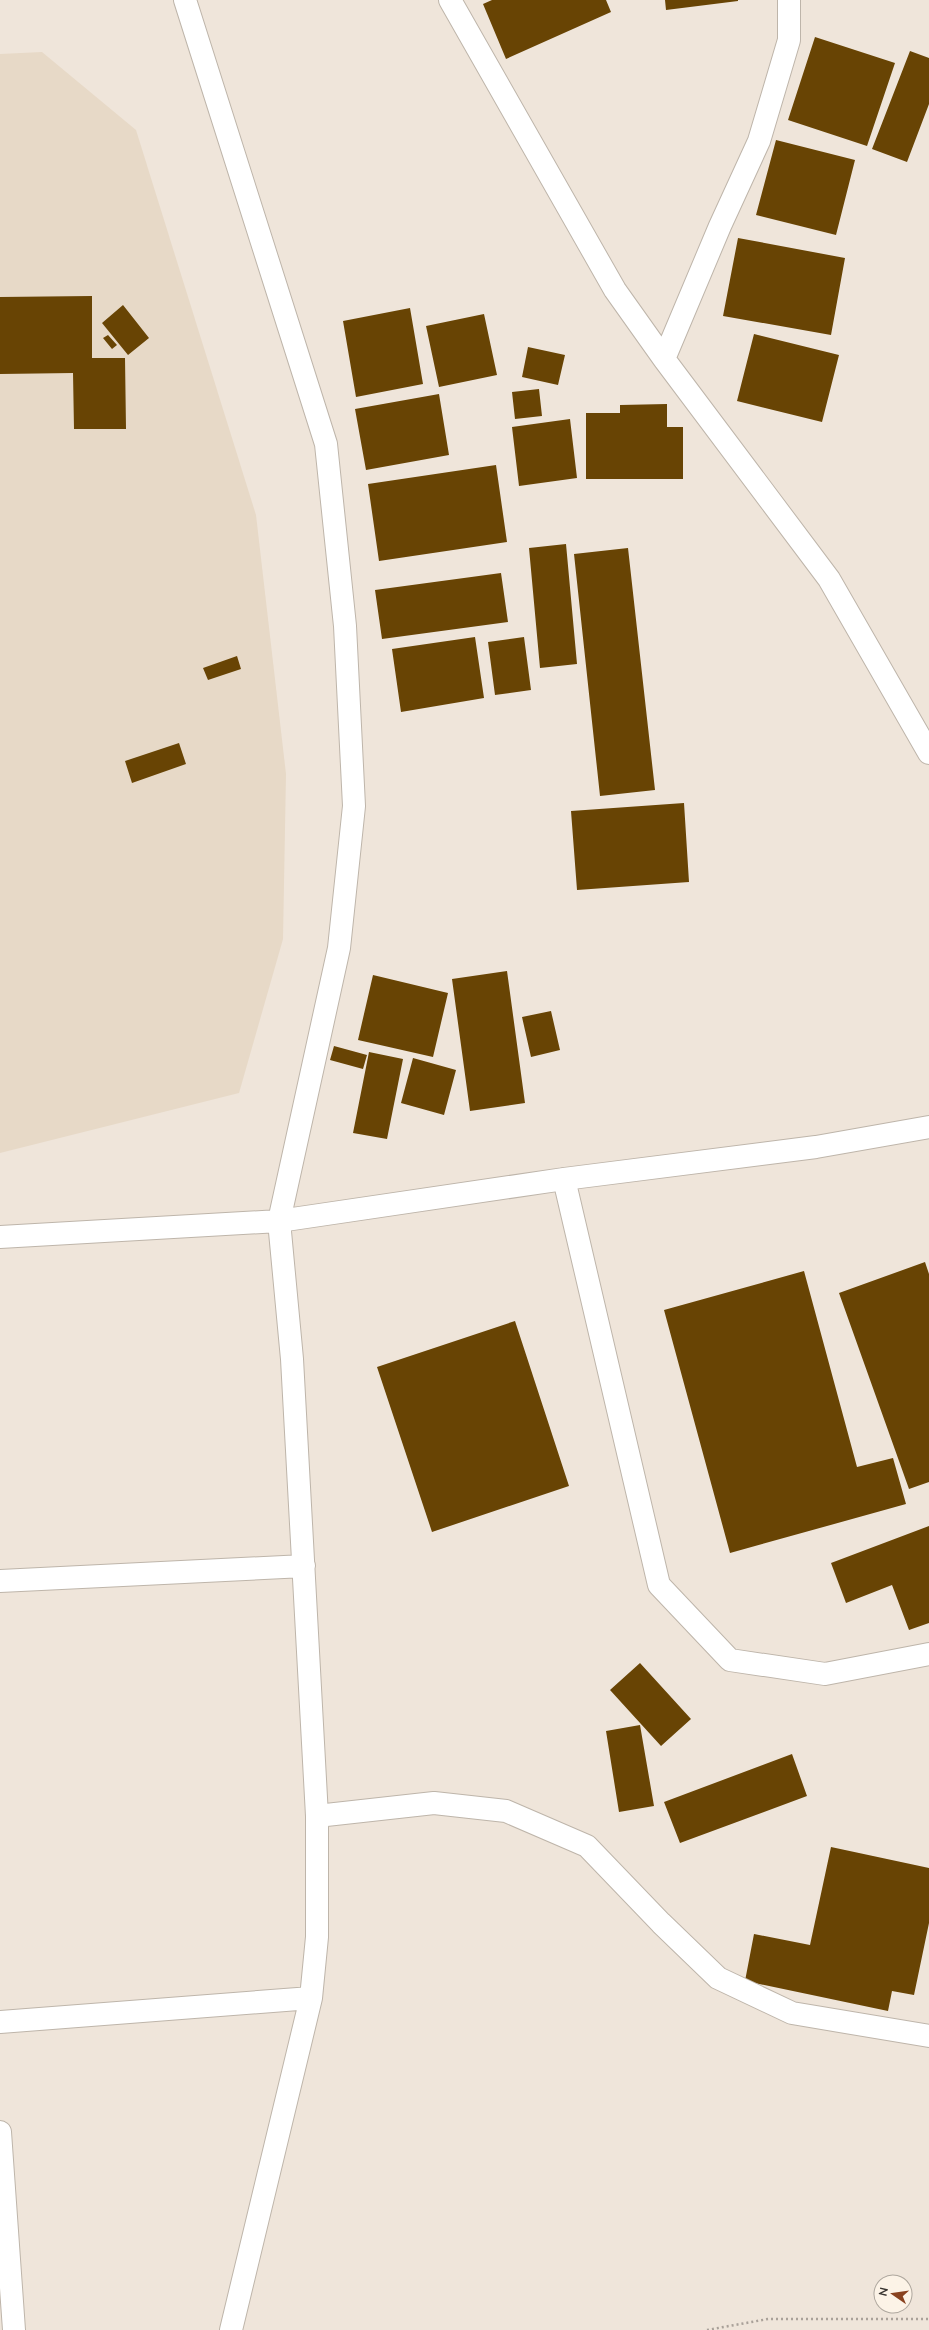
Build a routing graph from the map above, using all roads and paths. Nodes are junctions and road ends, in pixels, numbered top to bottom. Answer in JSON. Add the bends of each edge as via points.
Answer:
{"nodes":[{"id":1,"x":185,"y":0,"type":"edge"},
{"id":2,"x":450,"y":0,"type":"edge"},
{"id":3,"x":789,"y":0,"type":"edge"},
{"id":4,"x":664,"y":359,"type":"junction"},
{"id":5,"x":929,"y":753,"type":"edge"},
{"id":6,"x":929,"y":1127,"type":"edge"},
{"id":7,"x":564,"y":1179,"type":"junction"},
{"id":8,"x":279,"y":1221,"type":"junction"},
{"id":9,"x":0,"y":1237,"type":"edge"},
{"id":10,"x":304,"y":1566,"type":"junction"},
{"id":11,"x":0,"y":1581,"type":"edge"},
{"id":12,"x":929,"y":1654,"type":"edge"},
{"id":13,"x":317,"y":1816,"type":"junction"},
{"id":14,"x":311,"y":1998,"type":"junction"},
{"id":15,"x":0,"y":2022,"type":"edge"},
{"id":16,"x":929,"y":2036,"type":"edge"},
{"id":17,"x":0,"y":2132,"type":"edge"},
{"id":18,"x":929,"y":2319,"type":"edge"},
{"id":19,"x":14,"y":2330,"type":"edge"},
{"id":20,"x":232,"y":2330,"type":"edge"},
{"id":21,"x":707,"y":2330,"type":"edge"}],
"edges":[{"from":1,"to":8,"type":"street","via":[[326,444],[345,626],[354,806],[339,948]]},
{"from":2,"to":4,"type":"street","via":[[615,290]]},
{"from":3,"to":4,"type":"street","via":[[789,40],[759,141]]},
{"from":4,"to":5,"type":"street","via":[[829,579]]},
{"from":6,"to":7,"type":"street","via":[[816,1146]]},
{"from":7,"to":8,"type":"street"},
{"from":7,"to":12,"type":"street","via":[[659,1586],[730,1660],[825,1674]]},
{"from":8,"to":9,"type":"street"},
{"from":8,"to":10,"type":"street","via":[[292,1359]]},
{"from":10,"to":11,"type":"street"},
{"from":10,"to":13,"type":"street"},
{"from":13,"to":14,"type":"street","via":[[317,1937]]},
{"from":13,"to":16,"type":"street","via":[[434,1803],[506,1811],[587,1846],[660,1923],[718,1978],[792,2013]]},
{"from":14,"to":15,"type":"street"},
{"from":14,"to":20,"type":"street"},
{"from":17,"to":19,"type":"street"},
{"from":18,"to":21,"type":"path","via":[[768,2319]]}]}
